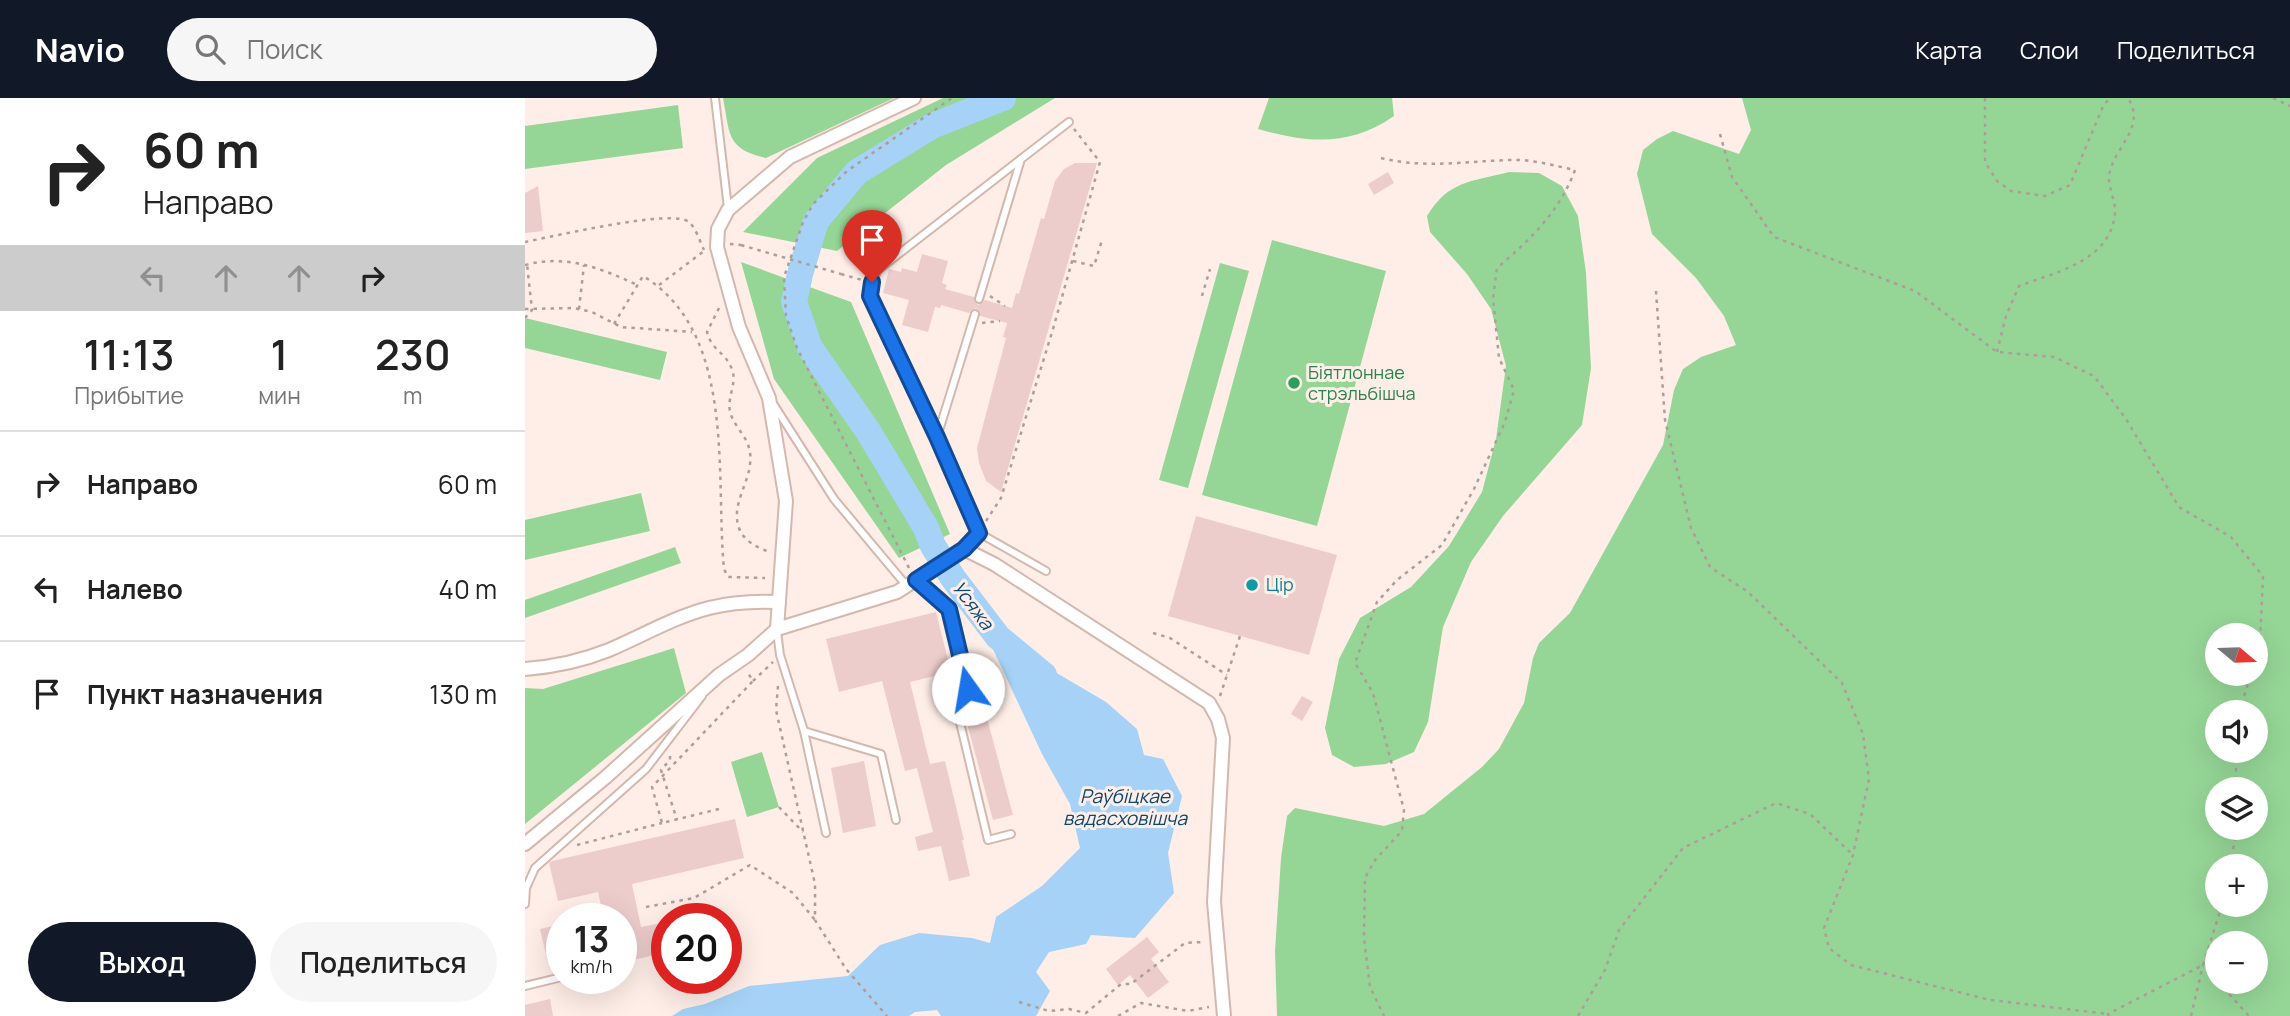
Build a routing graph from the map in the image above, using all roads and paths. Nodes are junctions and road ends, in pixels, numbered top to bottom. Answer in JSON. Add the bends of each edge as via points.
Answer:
{"nodes":[{"id":1,"x":715,"y":98,"type":"edge"},
{"id":2,"x":914,"y":98,"type":"edge"},
{"id":3,"x":952,"y":98,"type":"edge"},
{"id":4,"x":1985,"y":98,"type":"edge"},
{"id":5,"x":2111,"y":98,"type":"edge"},
{"id":6,"x":2128,"y":98,"type":"edge"},
{"id":7,"x":2273,"y":98,"type":"edge"},
{"id":8,"x":2290,"y":106,"type":"edge"},
{"id":9,"x":1069,"y":122,"type":"joint"},
{"id":10,"x":1720,"y":134,"type":"dead end"},
{"id":11,"x":1381,"y":158,"type":"dead end"},
{"id":12,"x":1021,"y":159,"type":"junction"},
{"id":13,"x":728,"y":210,"type":"junction"},
{"id":14,"x":1102,"y":240,"type":"dead end"},
{"id":15,"x":525,"y":242,"type":"edge"},
{"id":16,"x":741,"y":245,"type":"dead end"},
{"id":17,"x":1072,"y":261,"type":"junction"},
{"id":18,"x":526,"y":265,"type":"edge"},
{"id":19,"x":584,"y":265,"type":"junction"},
{"id":20,"x":1210,"y":269,"type":"dead end"},
{"id":21,"x":872,"y":282,"type":"junction"},
{"id":22,"x":636,"y":285,"type":"junction"},
{"id":23,"x":659,"y":285,"type":"junction"},
{"id":24,"x":1656,"y":291,"type":"dead end"},
{"id":25,"x":980,"y":295,"type":"joint"},
{"id":26,"x":1202,"y":296,"type":"dead end"},
{"id":27,"x":1005,"y":306,"type":"dead end"},
{"id":28,"x":719,"y":308,"type":"dead end"},
{"id":29,"x":525,"y":309,"type":"edge"},
{"id":30,"x":579,"y":309,"type":"junction"},
{"id":31,"x":532,"y":310,"type":"junction"},
{"id":32,"x":975,"y":314,"type":"dead end"},
{"id":33,"x":525,"y":318,"type":"edge"},
{"id":34,"x":1000,"y":321,"type":"dead end"},
{"id":35,"x":972,"y":323,"type":"junction"},
{"id":36,"x":614,"y":324,"type":"junction"},
{"id":37,"x":692,"y":332,"type":"junction"},
{"id":38,"x":1997,"y":352,"type":"junction"},
{"id":39,"x":769,"y":398,"type":"junction"},
{"id":40,"x":937,"y":437,"type":"junction"},
{"id":41,"x":979,"y":533,"type":"junction"},
{"id":42,"x":964,"y":549,"type":"junction"},
{"id":43,"x":767,"y":551,"type":"dead end"},
{"id":44,"x":1046,"y":571,"type":"dead end"},
{"id":45,"x":765,"y":578,"type":"dead end"},
{"id":46,"x":916,"y":580,"type":"junction"},
{"id":47,"x":779,"y":602,"type":"junction"},
{"id":48,"x":2261,"y":623,"type":"edge"},
{"id":49,"x":777,"y":629,"type":"junction"},
{"id":50,"x":1153,"y":633,"type":"dead end"},
{"id":51,"x":1240,"y":636,"type":"dead end"},
{"id":52,"x":780,"y":654,"type":"junction"},
{"id":53,"x":744,"y":667,"type":"dead end"},
{"id":54,"x":525,"y":669,"type":"edge"},
{"id":55,"x":719,"y":675,"type":"junction"},
{"id":56,"x":1227,"y":675,"type":"junction"},
{"id":57,"x":753,"y":681,"type":"junction"},
{"id":58,"x":778,"y":682,"type":"dead end"},
{"id":59,"x":1217,"y":704,"type":"dead end"},
{"id":60,"x":804,"y":731,"type":"junction"},
{"id":61,"x":662,"y":776,"type":"junction"},
{"id":62,"x":779,"y":807,"type":"dead end"},
{"id":63,"x":719,"y":809,"type":"dead end"},
{"id":64,"x":677,"y":820,"type":"junction"},
{"id":65,"x":896,"y":820,"type":"dead end"},
{"id":66,"x":662,"y":823,"type":"junction"},
{"id":67,"x":803,"y":832,"type":"junction"},
{"id":68,"x":825,"y":833,"type":"dead end"},
{"id":69,"x":1011,"y":834,"type":"dead end"},
{"id":70,"x":525,"y":844,"type":"edge"},
{"id":71,"x":574,"y":846,"type":"dead end"},
{"id":72,"x":1853,"y":855,"type":"junction"},
{"id":73,"x":525,"y":904,"type":"edge"},
{"id":74,"x":646,"y":906,"type":"dead end"},
{"id":75,"x":2218,"y":917,"type":"edge"},
{"id":76,"x":815,"y":919,"type":"junction"},
{"id":77,"x":1217,"y":942,"type":"junction"},
{"id":78,"x":2203,"y":965,"type":"junction"},
{"id":79,"x":546,"y":981,"type":"edge"},
{"id":80,"x":525,"y":986,"type":"edge"},
{"id":81,"x":1019,"y":1002,"type":"dead end"},
{"id":82,"x":1224,"y":1012,"type":"edge"},
{"id":83,"x":2108,"y":1015,"type":"edge"},
{"id":84,"x":887,"y":1016,"type":"edge"},
{"id":85,"x":1118,"y":1016,"type":"edge"},
{"id":86,"x":1384,"y":1016,"type":"edge"},
{"id":87,"x":1578,"y":1016,"type":"edge"},
{"id":88,"x":2191,"y":1016,"type":"edge"},
{"id":89,"x":2249,"y":1016,"type":"edge"}],
"edges":[{"from":1,"to":13,"type":"lane"},
{"from":2,"to":13,"type":"street","via":[[790,157]]},
{"from":3,"to":46,"type":"path","via":[[847,172],[813,204],[784,277],[786,316],[797,348]]},
{"from":4,"to":5,"type":"path","via":[[1985,162],[1997,181],[2011,191],[2045,196],[2070,185]]},
{"from":6,"to":38,"type":"path","via":[[2135,108],[2133,128],[2109,172],[2115,212],[2111,232],[2086,261],[2019,286]]},
{"from":7,"to":8,"type":"path"},
{"from":9,"to":12,"type":"lane"},
{"from":9,"to":17,"type":"path","via":[[1100,162]]},
{"from":10,"to":38,"type":"path","via":[[1732,177],[1774,237],[1915,290]]},
{"from":11,"to":86,"type":"path","via":[[1409,165],[1514,160],[1575,170],[1550,217],[1497,268],[1493,298],[1499,358],[1514,390],[1506,422],[1442,545],[1397,579],[1377,602],[1355,663],[1373,693],[1404,810],[1402,831],[1365,878],[1364,938],[1370,988]]},
{"from":12,"to":21,"type":"lane","via":[[878,270]]},
{"from":12,"to":25,"type":"lane"},
{"from":13,"to":39,"type":"street","via":[[717,229],[717,247],[739,327]]},
{"from":14,"to":17,"type":"path","via":[[1094,266]]},
{"from":15,"to":23,"type":"path","via":[[678,216],[689,222],[704,251]]},
{"from":16,"to":21,"type":"path","bridge":true},
{"from":17,"to":41,"type":"path","via":[[1001,498]]},
{"from":18,"to":19,"type":"path","via":[[557,261]]},
{"from":18,"to":31,"type":"path"},
{"from":19,"to":22,"type":"path","via":[[601,267]]},
{"from":19,"to":30,"type":"path"},
{"from":20,"to":26,"type":"path"},
{"from":21,"to":40,"type":"lane","via":[[870,296]]},
{"from":22,"to":23,"type":"path","via":[[643,276]]},
{"from":22,"to":36,"type":"path"},
{"from":23,"to":37,"type":"path"},
{"from":24,"to":72,"type":"path","via":[[1665,420],[1691,528],[1710,567],[1748,592],[1842,684],[1863,734],[1870,779]]},
{"from":25,"to":27,"type":"path"},
{"from":28,"to":43,"type":"path","via":[[707,332],[711,346],[731,367],[731,417],[749,447],[750,464],[736,514],[738,526],[750,542]]},
{"from":29,"to":31,"type":"path"},
{"from":30,"to":31,"type":"path"},
{"from":30,"to":36,"type":"path"},
{"from":31,"to":33,"type":"path"},
{"from":32,"to":35,"type":"lane"},
{"from":34,"to":35,"type":"path"},
{"from":35,"to":40,"type":"lane"},
{"from":36,"to":37,"type":"path"},
{"from":37,"to":45,"type":"path","via":[[706,366],[717,420],[724,569],[728,577]]},
{"from":38,"to":48,"type":"path","via":[[2054,357],[2094,376],[2179,507],[2231,537],[2263,576]]},
{"from":39,"to":46,"type":"lane","via":[[834,499]]},
{"from":39,"to":47,"type":"street","via":[[786,501]]},
{"from":40,"to":41,"type":"lane"},
{"from":41,"to":42,"type":"lane"},
{"from":41,"to":44,"type":"lane"},
{"from":42,"to":46,"type":"street"},
{"from":42,"to":77,"type":"street","via":[[1209,703],[1223,738],[1214,902]]},
{"from":46,"to":49,"type":"street","via":[[897,592]]},
{"from":46,"to":69,"type":"lane","via":[[949,609],[968,689],[953,693],[988,839]]},
{"from":47,"to":49,"type":"street"},
{"from":47,"to":54,"type":"street","via":[[748,601],[708,608],[608,650]]},
{"from":49,"to":52,"type":"lane"},
{"from":49,"to":55,"type":"street"},
{"from":50,"to":56,"type":"path","via":[[1170,638]]},
{"from":51,"to":56,"type":"path"},
{"from":52,"to":57,"type":"path"},
{"from":52,"to":60,"type":"lane"},
{"from":53,"to":57,"type":"path"},
{"from":55,"to":70,"type":"street"},
{"from":55,"to":73,"type":"lane","via":[[646,769],[535,868]]},
{"from":56,"to":59,"type":"path"},
{"from":57,"to":61,"type":"path"},
{"from":58,"to":67,"type":"path","via":[[776,710]]},
{"from":60,"to":65,"type":"lane","via":[[881,754]]},
{"from":60,"to":68,"type":"lane"},
{"from":61,"to":64,"type":"path"},
{"from":61,"to":66,"type":"path","via":[[652,787]]},
{"from":62,"to":67,"type":"path"},
{"from":63,"to":64,"type":"path"},
{"from":64,"to":66,"type":"path"},
{"from":66,"to":71,"type":"path"},
{"from":67,"to":76,"type":"path","via":[[815,884]]},
{"from":72,"to":83,"type":"path","via":[[1824,928],[1829,948],[1851,965],[1990,1000]]},
{"from":72,"to":87,"type":"path","via":[[1810,814],[1776,803],[1683,848],[1619,930],[1605,970]]},
{"from":74,"to":76,"type":"path","via":[[694,898],[750,865],[793,893]]},
{"from":75,"to":78,"type":"path"},
{"from":76,"to":84,"type":"path","via":[[846,969]]},
{"from":77,"to":81,"type":"path","via":[[1185,943],[1086,1013],[1069,1009],[1049,1012]]},
{"from":77,"to":82,"type":"street"},
{"from":78,"to":83,"type":"path"},
{"from":78,"to":88,"type":"path"},
{"from":78,"to":89,"type":"path"},
{"from":79,"to":80,"type":"lane"},
{"from":82,"to":85,"type":"path","via":[[1141,1003]]}]}
